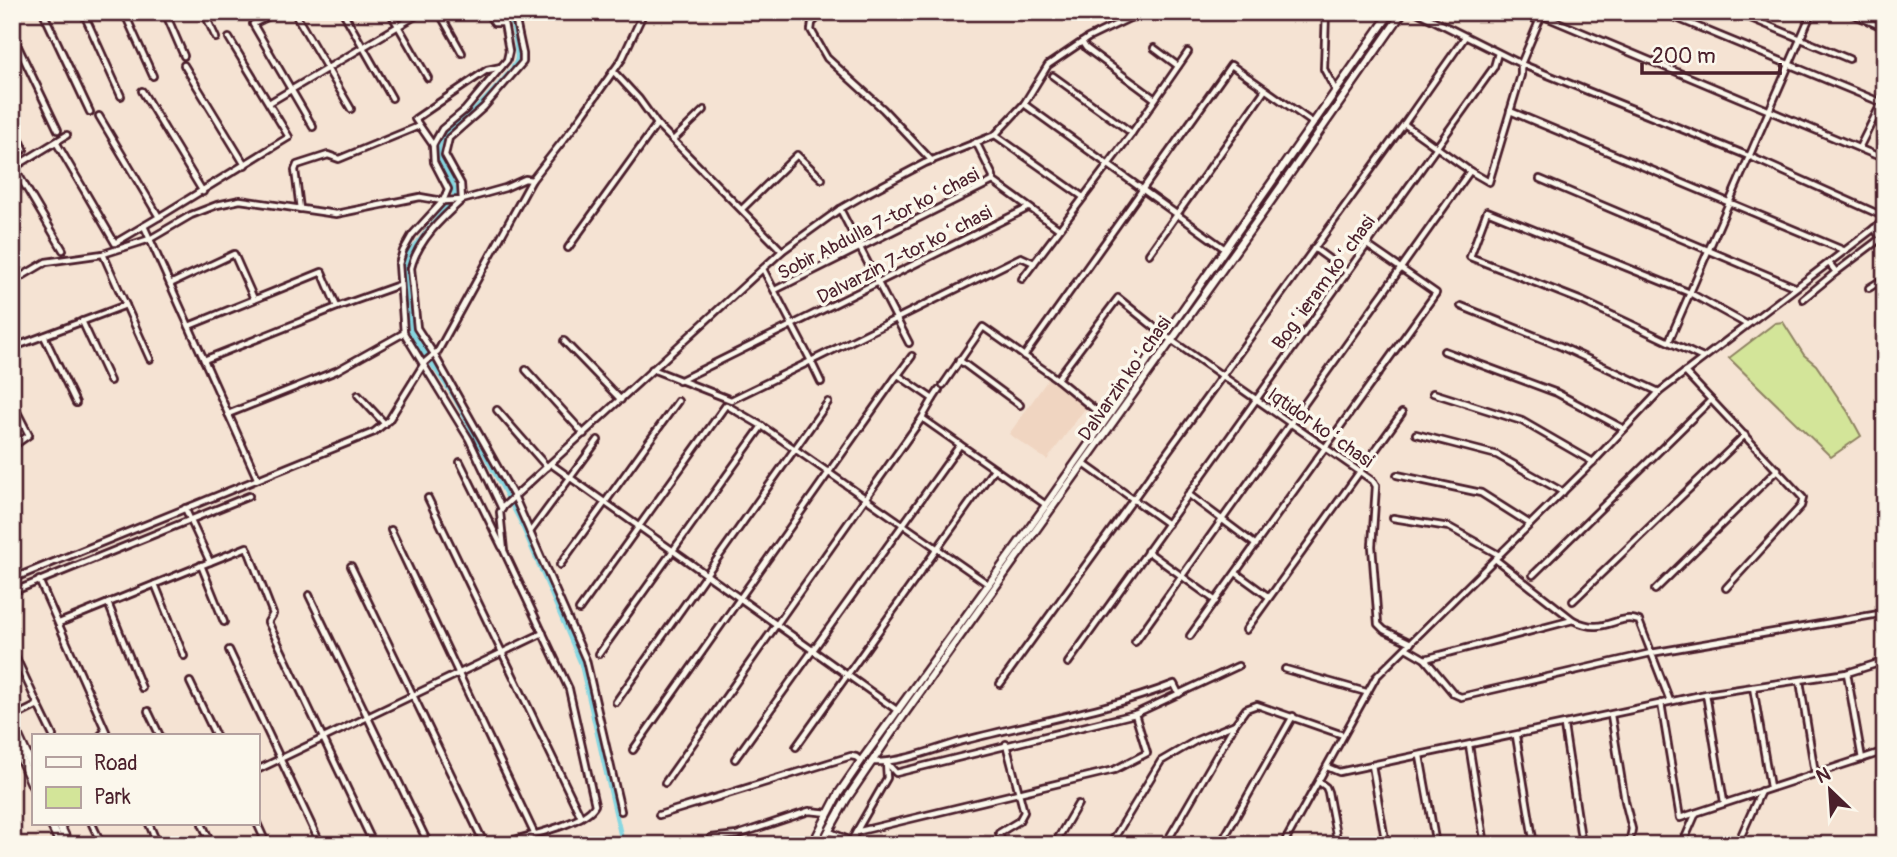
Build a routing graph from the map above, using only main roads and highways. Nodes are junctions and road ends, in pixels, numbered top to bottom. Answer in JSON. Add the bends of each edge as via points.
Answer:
{"nodes":[{"id":1,"x":1391,"y":12,"type":"edge"},
{"id":2,"x":1402,"y":12,"type":"edge"},
{"id":3,"x":1203,"y":289,"type":"junction"},
{"id":4,"x":1168,"y":337,"type":"junction"},
{"id":5,"x":1040,"y":518,"type":"junction"},
{"id":6,"x":12,"y":721,"type":"edge"},
{"id":7,"x":12,"y":739,"type":"edge"},
{"id":8,"x":32,"y":767,"type":"edge"},
{"id":9,"x":32,"y":784,"type":"edge"},
{"id":10,"x":838,"y":796,"type":"junction"},
{"id":11,"x":846,"y":800,"type":"junction"},
{"id":12,"x":52,"y":826,"type":"edge"},
{"id":13,"x":60,"y":826,"type":"edge"},
{"id":14,"x":61,"y":845,"type":"edge"},
{"id":15,"x":69,"y":845,"type":"edge"},
{"id":16,"x":812,"y":845,"type":"edge"},
{"id":17,"x":821,"y":845,"type":"edge"}],
"edges":[{"from":1,"to":3,"type":"main road","name":"Dalvarzin koʻchasi","via":[[1225,249]]},
{"from":2,"to":3,"type":"main road","name":"Dalvarzin koʻchasi"},
{"from":3,"to":4,"type":"main road","name":"Dalvarzin koʻchasi"},
{"from":4,"to":5,"type":"main road","name":"Dalvarzin koʻchasi"},
{"from":4,"to":5,"type":"main road","name":"Dalvarzin koʻchasi","via":[[1105,418]]},
{"from":5,"to":10,"type":"main road","name":"Dalvarzin koʻchasi"},
{"from":5,"to":11,"type":"main road","name":"Dalvarzin koʻchasi"},
{"from":6,"to":8,"type":"highway"},
{"from":7,"to":9,"type":"highway"},
{"from":10,"to":11,"type":"main road"},
{"from":10,"to":16,"type":"main road","name":"Dalvarzin koʻchasi"},
{"from":11,"to":17,"type":"main road","name":"Dalvarzin koʻchasi"},
{"from":12,"to":14,"type":"highway"},
{"from":13,"to":15,"type":"highway"}]}
